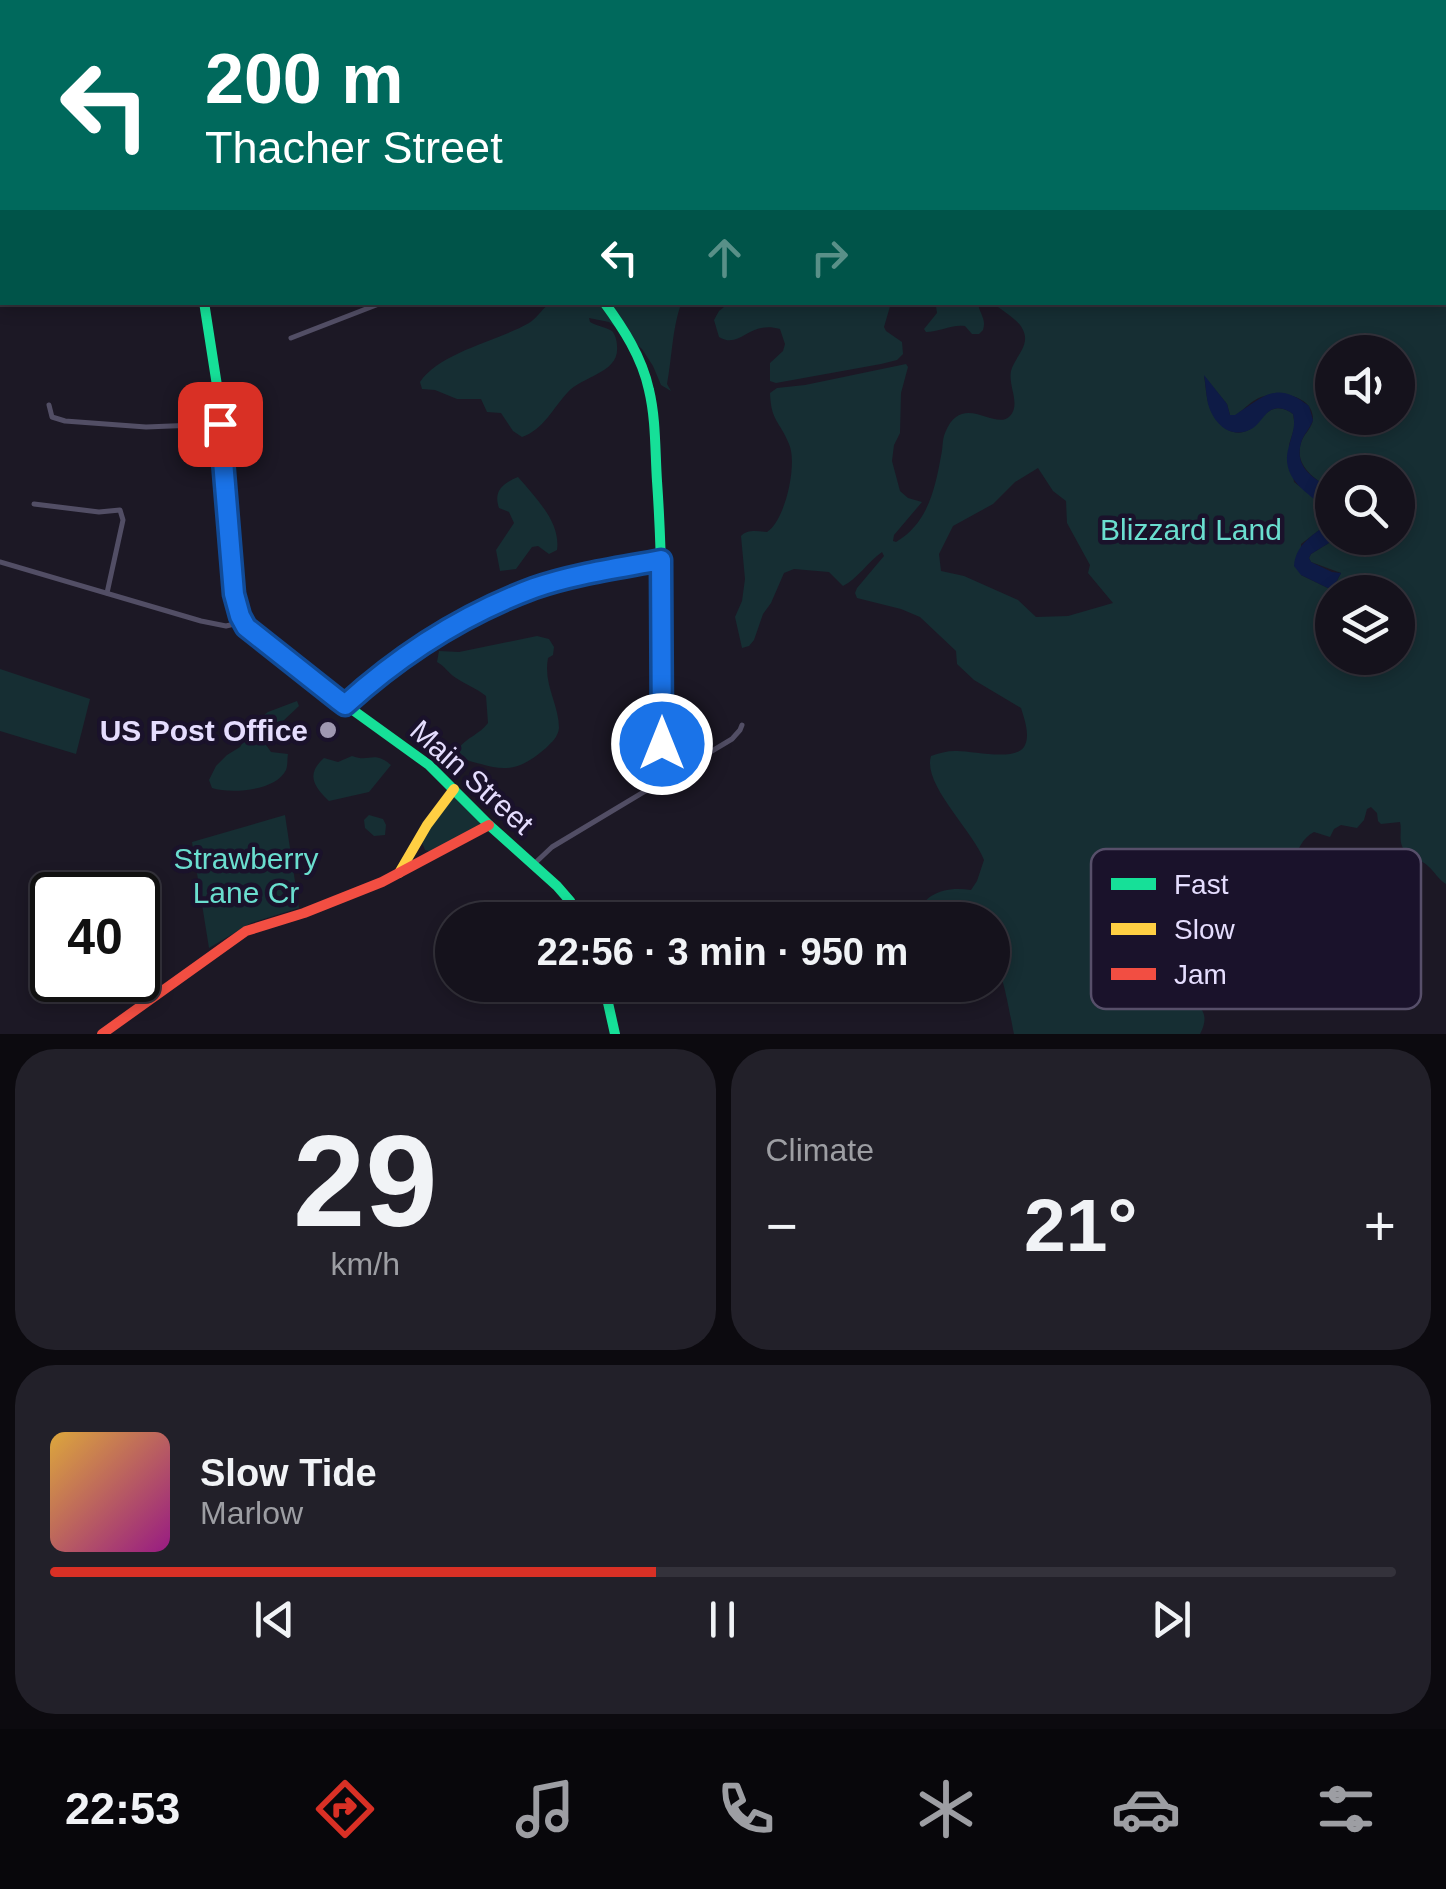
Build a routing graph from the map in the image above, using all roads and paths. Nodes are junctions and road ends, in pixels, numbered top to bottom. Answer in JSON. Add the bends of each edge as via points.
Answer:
{"nodes":[{"id":1,"x":204,"y":305,"type":"edge"},
{"id":2,"x":376,"y":305,"type":"edge"},
{"id":3,"x":606,"y":305,"type":"edge"},
{"id":4,"x":291,"y":338,"type":"dead end"},
{"id":5,"x":49,"y":405,"type":"dead end"},
{"id":6,"x":220,"y":424,"type":"junction"},
{"id":7,"x":34,"y":504,"type":"dead end"},
{"id":8,"x":661,"y":560,"type":"junction"},
{"id":9,"x":0,"y":562,"type":"edge"},
{"id":10,"x":107,"y":594,"type":"junction"},
{"id":11,"x":243,"y":622,"type":"junction"},
{"id":12,"x":345,"y":705,"type":"junction"},
{"id":13,"x":742,"y":725,"type":"dead end"},
{"id":14,"x":662,"y":780,"type":"junction"},
{"id":15,"x":454,"y":789,"type":"junction"},
{"id":16,"x":490,"y":825,"type":"junction"},
{"id":17,"x":417,"y":844,"type":"junction"},
{"id":18,"x":428,"y":860,"type":"junction"},
{"id":19,"x":534,"y":864,"type":"junction"},
{"id":20,"x":397,"y":874,"type":"junction"},
{"id":21,"x":569,"y":902,"type":"edge"},
{"id":22,"x":608,"y":1002,"type":"edge"},
{"id":23,"x":102,"y":1034,"type":"edge"},
{"id":24,"x":615,"y":1034,"type":"edge"}],
"edges":[{"from":1,"to":6,"type":"street"},
{"from":2,"to":4,"type":"street"},
{"from":3,"to":8,"type":"street","via":[[649,389]]},
{"from":5,"to":6,"type":"street","via":[[52,417],[64,422]]},
{"from":6,"to":11,"type":"street","via":[[234,594]]},
{"from":7,"to":10,"type":"street","via":[[120,510]]},
{"from":8,"to":12,"type":"street","via":[[574,576],[466,617]]},
{"from":8,"to":14,"type":"street"},
{"from":9,"to":10,"type":"street"},
{"from":10,"to":11,"type":"street","via":[[221,626]]},
{"from":11,"to":12,"type":"street","name":"Main Street"},
{"from":12,"to":15,"type":"street","name":"Main Street"},
{"from":13,"to":14,"type":"street","via":[[732,739]]},
{"from":14,"to":19,"type":"street"},
{"from":15,"to":16,"type":"street","name":"Main Street"},
{"from":15,"to":17,"type":"street"},
{"from":16,"to":18,"type":"street"},
{"from":16,"to":19,"type":"street","name":"Main Street"},
{"from":17,"to":18,"type":"street"},
{"from":17,"to":20,"type":"street"},
{"from":18,"to":20,"type":"street"},
{"from":19,"to":21,"type":"street","name":"Main Street"},
{"from":20,"to":23,"type":"street","via":[[246,931]]},
{"from":22,"to":24,"type":"street"}]}
